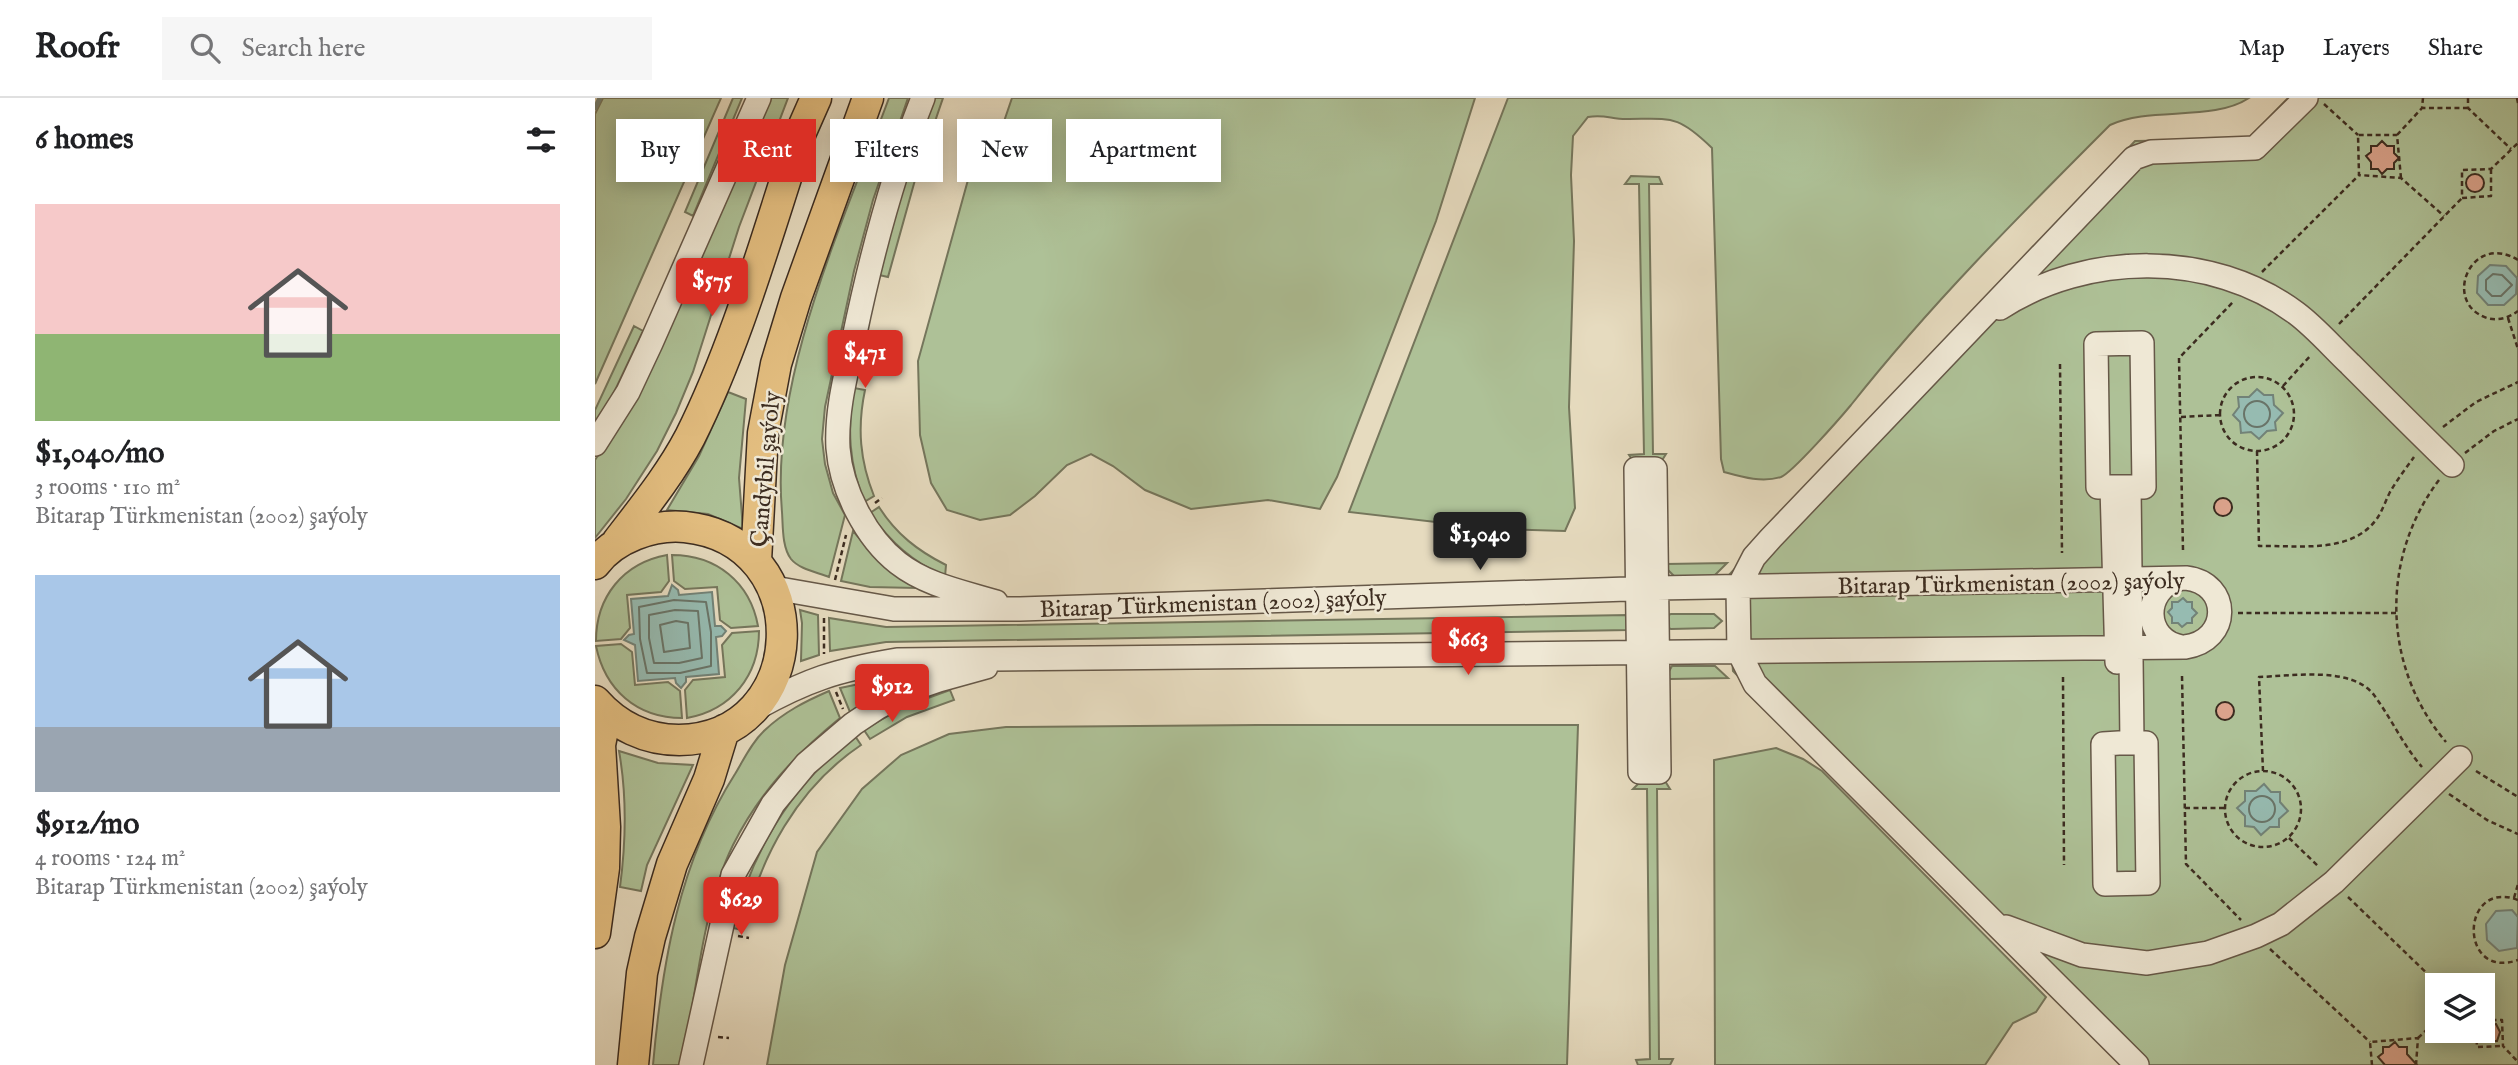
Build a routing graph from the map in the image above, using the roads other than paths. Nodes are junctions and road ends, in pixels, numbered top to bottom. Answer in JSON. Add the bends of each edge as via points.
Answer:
{"nodes":[{"id":1,"x":759,"y":98,"type":"edge"},
{"id":2,"x":816,"y":98,"type":"edge"},
{"id":3,"x":868,"y":98,"type":"edge"},
{"id":4,"x":923,"y":98,"type":"edge"},
{"id":5,"x":2306,"y":98,"type":"edge"},
{"id":6,"x":1976,"y":323,"type":"junction"},
{"id":7,"x":595,"y":444,"type":"edge"},
{"id":8,"x":2452,"y":465,"type":"road end"},
{"id":9,"x":2121,"y":487,"type":"junction"},
{"id":10,"x":601,"y":558,"type":"edge"},
{"id":11,"x":757,"y":561,"type":"junction"},
{"id":12,"x":2186,"y":578,"type":"junction"},
{"id":13,"x":2123,"y":580,"type":"junction"},
{"id":14,"x":774,"y":588,"type":"junction"},
{"id":15,"x":1738,"y":588,"type":"junction"},
{"id":16,"x":1647,"y":589,"type":"junction"},
{"id":17,"x":1020,"y":609,"type":"junction"},
{"id":18,"x":2185,"y":647,"type":"junction"},
{"id":19,"x":2124,"y":648,"type":"junction"},
{"id":20,"x":1739,"y":652,"type":"junction"},
{"id":21,"x":1648,"y":654,"type":"junction"},
{"id":22,"x":1019,"y":658,"type":"junction"},
{"id":23,"x":601,"y":708,"type":"edge"},
{"id":24,"x":750,"y":712,"type":"junction"},
{"id":25,"x":724,"y":730,"type":"junction"},
{"id":26,"x":2126,"y":743,"type":"junction"},
{"id":27,"x":2460,"y":758,"type":"road end"},
{"id":28,"x":1996,"y":923,"type":"junction"},
{"id":29,"x":595,"y":933,"type":"edge"},
{"id":30,"x":633,"y":1065,"type":"edge"},
{"id":31,"x":691,"y":1065,"type":"edge"},
{"id":32,"x":2137,"y":1065,"type":"edge"}],
"edges":[{"from":1,"to":7,"type":"street","via":[[652,342]]},
{"from":2,"to":10,"type":"main road","via":[[721,370],[689,439],[661,485]]},
{"from":3,"to":11,"type":"main road","name":"Çandybil şaýoly","via":[[776,364],[763,433]]},
{"from":4,"to":17,"type":"street","via":[[872,251],[840,402],[841,470],[859,514],[896,562],[921,579]]},
{"from":5,"to":6,"type":"street","via":[[2255,148],[2151,152],[2134,158]]},
{"from":6,"to":8,"type":"street","via":[[2015,298],[2112,267],[2178,267],[2249,286],[2297,313]]},
{"from":6,"to":15,"type":"street","via":[[1771,538],[1754,557]]},
{"from":9,"to":9,"type":"street","via":[[2144,487],[2142,344],[2096,344],[2098,487]]},
{"from":9,"to":13,"type":"street"},
{"from":10,"to":11,"type":"main road","via":[[642,531],[673,526],[703,529],[732,541]]},
{"from":11,"to":14,"type":"main road"},
{"from":12,"to":13,"type":"street","name":"Bitarap Türkmenistan (2002) şaýoly"},
{"from":12,"to":18,"type":"street","via":[[2161,588],[2151,612],[2161,637]]},
{"from":12,"to":18,"type":"street","name":"Bitarap Türkmenistan (2002) şaýoly","via":[[2210,588],[2220,612],[2210,637]]},
{"from":13,"to":15,"type":"street","name":"Bitarap Türkmenistan (2002) şaýoly"},
{"from":13,"to":19,"type":"street"},
{"from":14,"to":17,"type":"street","name":"Bitarap Türkmenistan (2002) şaýoly","via":[[894,609]]},
{"from":14,"to":24,"type":"main road","via":[[783,620],[782,654],[770,685]]},
{"from":15,"to":16,"type":"street","name":"Bitarap Türkmenistan (2002) şaýoly"},
{"from":15,"to":20,"type":"street"},
{"from":16,"to":17,"type":"street","name":"Bitarap Türkmenistan (2002) şaýoly"},
{"from":16,"to":21,"type":"street"},
{"from":18,"to":19,"type":"street","name":"Bitarap Türkmenistan (2002) şaýoly"},
{"from":19,"to":20,"type":"street","name":"Bitarap Türkmenistan (2002) şaýoly"},
{"from":19,"to":26,"type":"street"},
{"from":20,"to":21,"type":"street","name":"Bitarap Türkmenistan (2002) şaýoly"},
{"from":20,"to":28,"type":"street","via":[[1755,684]]},
{"from":21,"to":22,"type":"street","name":"Bitarap Türkmenistan (2002) şaýoly"},
{"from":22,"to":24,"type":"street","name":"Bitarap Türkmenistan (2002) şaýoly","via":[[897,660],[848,668],[791,689]]},
{"from":22,"to":31,"type":"street","name":"Bitarap Türkmenistan (2002) şaýoly","via":[[939,680],[877,708],[806,764],[773,804],[733,875]]},
{"from":23,"to":25,"type":"main road","via":[[633,731],[663,740],[694,740]]},
{"from":23,"to":29,"type":"main road","via":[[604,868]]},
{"from":24,"to":25,"type":"main road"},
{"from":25,"to":30,"type":"main road","via":[[709,779],[672,864],[650,937]]},
{"from":26,"to":26,"type":"street","via":[[2146,743],[2148,883],[2105,884],[2103,744]]},
{"from":27,"to":28,"type":"street","via":[[2334,882],[2289,918],[2256,936],[2207,953],[2147,962],[2082,955]]},
{"from":28,"to":32,"type":"street"}]}
